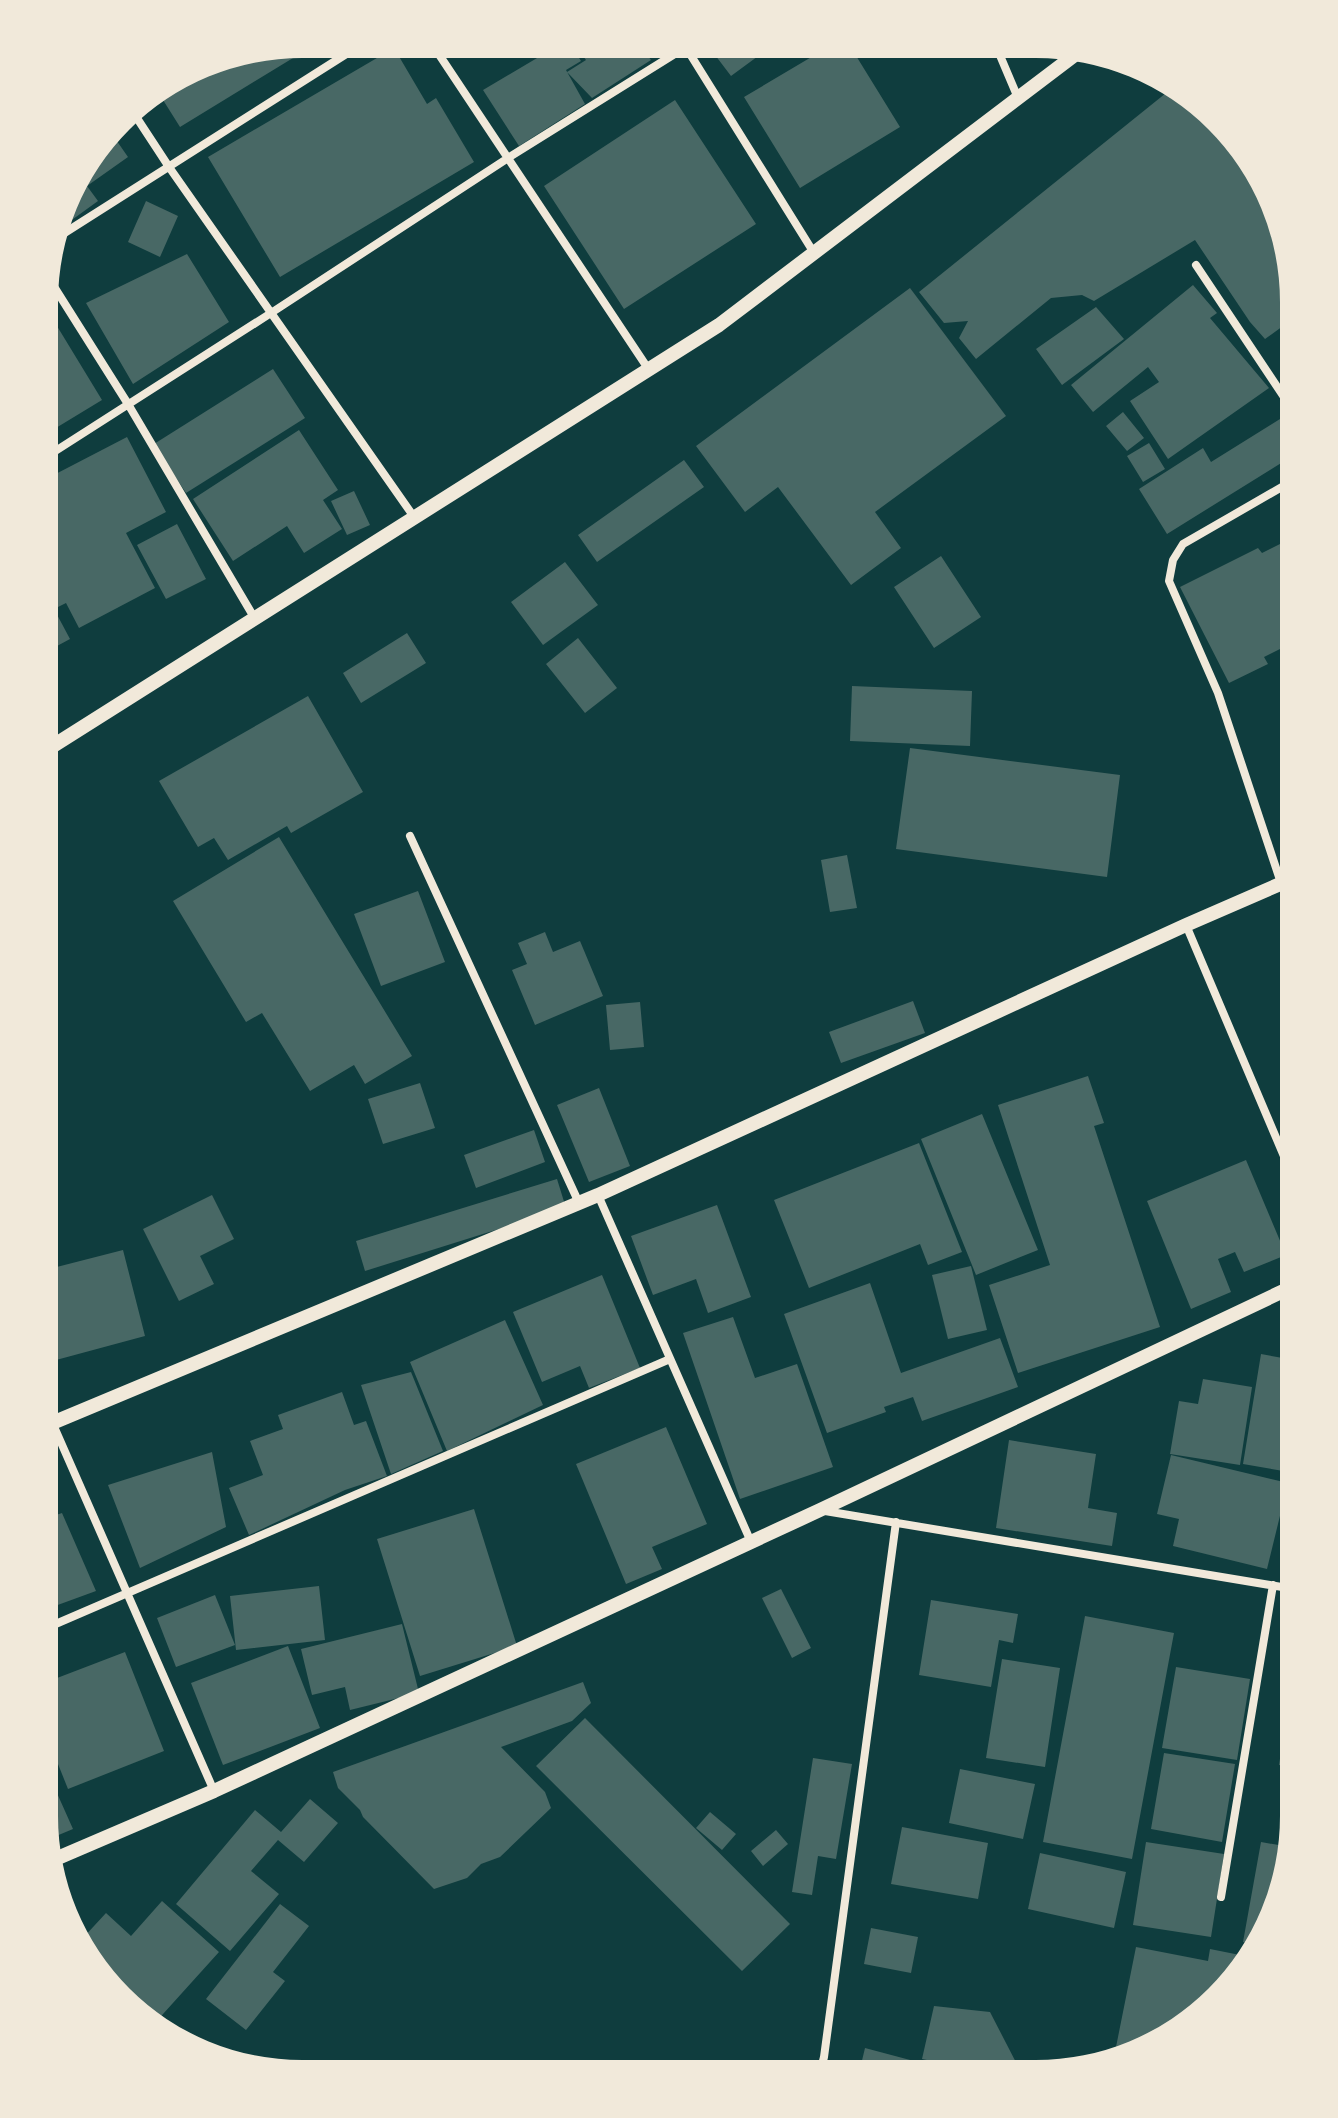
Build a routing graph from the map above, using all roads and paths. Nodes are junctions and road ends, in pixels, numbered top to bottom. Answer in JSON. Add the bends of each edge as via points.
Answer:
{"nodes":[{"id":1,"x":340,"y":58,"type":"edge"},
{"id":2,"x":441,"y":58,"type":"edge"},
{"id":3,"x":667,"y":58,"type":"edge"},
{"id":4,"x":693,"y":58,"type":"edge"},
{"id":5,"x":1001,"y":58,"type":"edge"},
{"id":6,"x":1068,"y":60,"type":"edge"},
{"id":7,"x":1018,"y":98,"type":"junction"},
{"id":8,"x":139,"y":121,"type":"edge"},
{"id":9,"x":508,"y":158,"type":"junction"},
{"id":10,"x":169,"y":167,"type":"junction"},
{"id":11,"x":69,"y":230,"type":"edge"},
{"id":12,"x":814,"y":253,"type":"junction"},
{"id":13,"x":1196,"y":265,"type":"dead end"},
{"id":14,"x":59,"y":294,"type":"edge"},
{"id":15,"x":271,"y":313,"type":"junction"},
{"id":16,"x":649,"y":370,"type":"junction"},
{"id":17,"x":1280,"y":391,"type":"edge"},
{"id":18,"x":128,"y":404,"type":"junction"},
{"id":19,"x":58,"y":449,"type":"edge"},
{"id":20,"x":1280,"y":488,"type":"edge"},
{"id":21,"x":414,"y":517,"type":"junction"},
{"id":22,"x":255,"y":619,"type":"junction"},
{"id":23,"x":58,"y":743,"type":"edge"},
{"id":24,"x":410,"y":836,"type":"dead end"},
{"id":25,"x":1280,"y":861,"type":"edge"},
{"id":26,"x":1280,"y":884,"type":"edge"},
{"id":27,"x":1186,"y":925,"type":"junction"},
{"id":28,"x":1279,"y":1146,"type":"edge"},
{"id":29,"x":598,"y":1195,"type":"junction"},
{"id":30,"x":579,"y":1203,"type":"junction"},
{"id":31,"x":1279,"y":1293,"type":"edge"},
{"id":32,"x":670,"y":1359,"type":"junction"},
{"id":33,"x":58,"y":1420,"type":"edge"},
{"id":34,"x":58,"y":1445,"type":"edge"},
{"id":35,"x":820,"y":1510,"type":"junction"},
{"id":36,"x":896,"y":1522,"type":"junction"},
{"id":37,"x":751,"y":1542,"type":"junction"},
{"id":38,"x":1273,"y":1585,"type":"junction"},
{"id":39,"x":1279,"y":1586,"type":"edge"},
{"id":40,"x":127,"y":1593,"type":"junction"},
{"id":41,"x":58,"y":1623,"type":"edge"},
{"id":42,"x":214,"y":1791,"type":"junction"},
{"id":43,"x":62,"y":1856,"type":"edge"},
{"id":44,"x":1221,"y":1897,"type":"dead end"},
{"id":45,"x":823,"y":2060,"type":"edge"}],
"edges":[{"from":1,"to":10,"type":"street"},
{"from":2,"to":9,"type":"street"},
{"from":3,"to":9,"type":"street"},
{"from":4,"to":12,"type":"street"},
{"from":5,"to":7,"type":"street"},
{"from":6,"to":7,"type":"street"},
{"from":7,"to":12,"type":"street"},
{"from":8,"to":10,"type":"street"},
{"from":9,"to":15,"type":"street"},
{"from":9,"to":16,"type":"street"},
{"from":10,"to":11,"type":"street"},
{"from":10,"to":15,"type":"street"},
{"from":12,"to":16,"type":"street"},
{"from":13,"to":17,"type":"street"},
{"from":14,"to":18,"type":"street"},
{"from":15,"to":18,"type":"street"},
{"from":15,"to":21,"type":"street"},
{"from":16,"to":21,"type":"street"},
{"from":18,"to":19,"type":"street"},
{"from":18,"to":22,"type":"street"},
{"from":20,"to":25,"type":"street","via":[[1183,544],[1169,581],[1218,693]]},
{"from":21,"to":22,"type":"street"},
{"from":22,"to":23,"type":"street"},
{"from":24,"to":30,"type":"street"},
{"from":26,"to":27,"type":"street"},
{"from":27,"to":28,"type":"street"},
{"from":27,"to":29,"type":"street"},
{"from":29,"to":30,"type":"street"},
{"from":29,"to":32,"type":"street"},
{"from":30,"to":33,"type":"street"},
{"from":31,"to":35,"type":"street"},
{"from":32,"to":37,"type":"street"},
{"from":32,"to":40,"type":"street"},
{"from":34,"to":40,"type":"street"},
{"from":35,"to":36,"type":"street"},
{"from":35,"to":37,"type":"street"},
{"from":36,"to":38,"type":"street"},
{"from":36,"to":45,"type":"street"},
{"from":37,"to":42,"type":"street"},
{"from":38,"to":39,"type":"street"},
{"from":38,"to":44,"type":"street"},
{"from":40,"to":41,"type":"street"},
{"from":40,"to":42,"type":"street"},
{"from":42,"to":43,"type":"street"}]}
